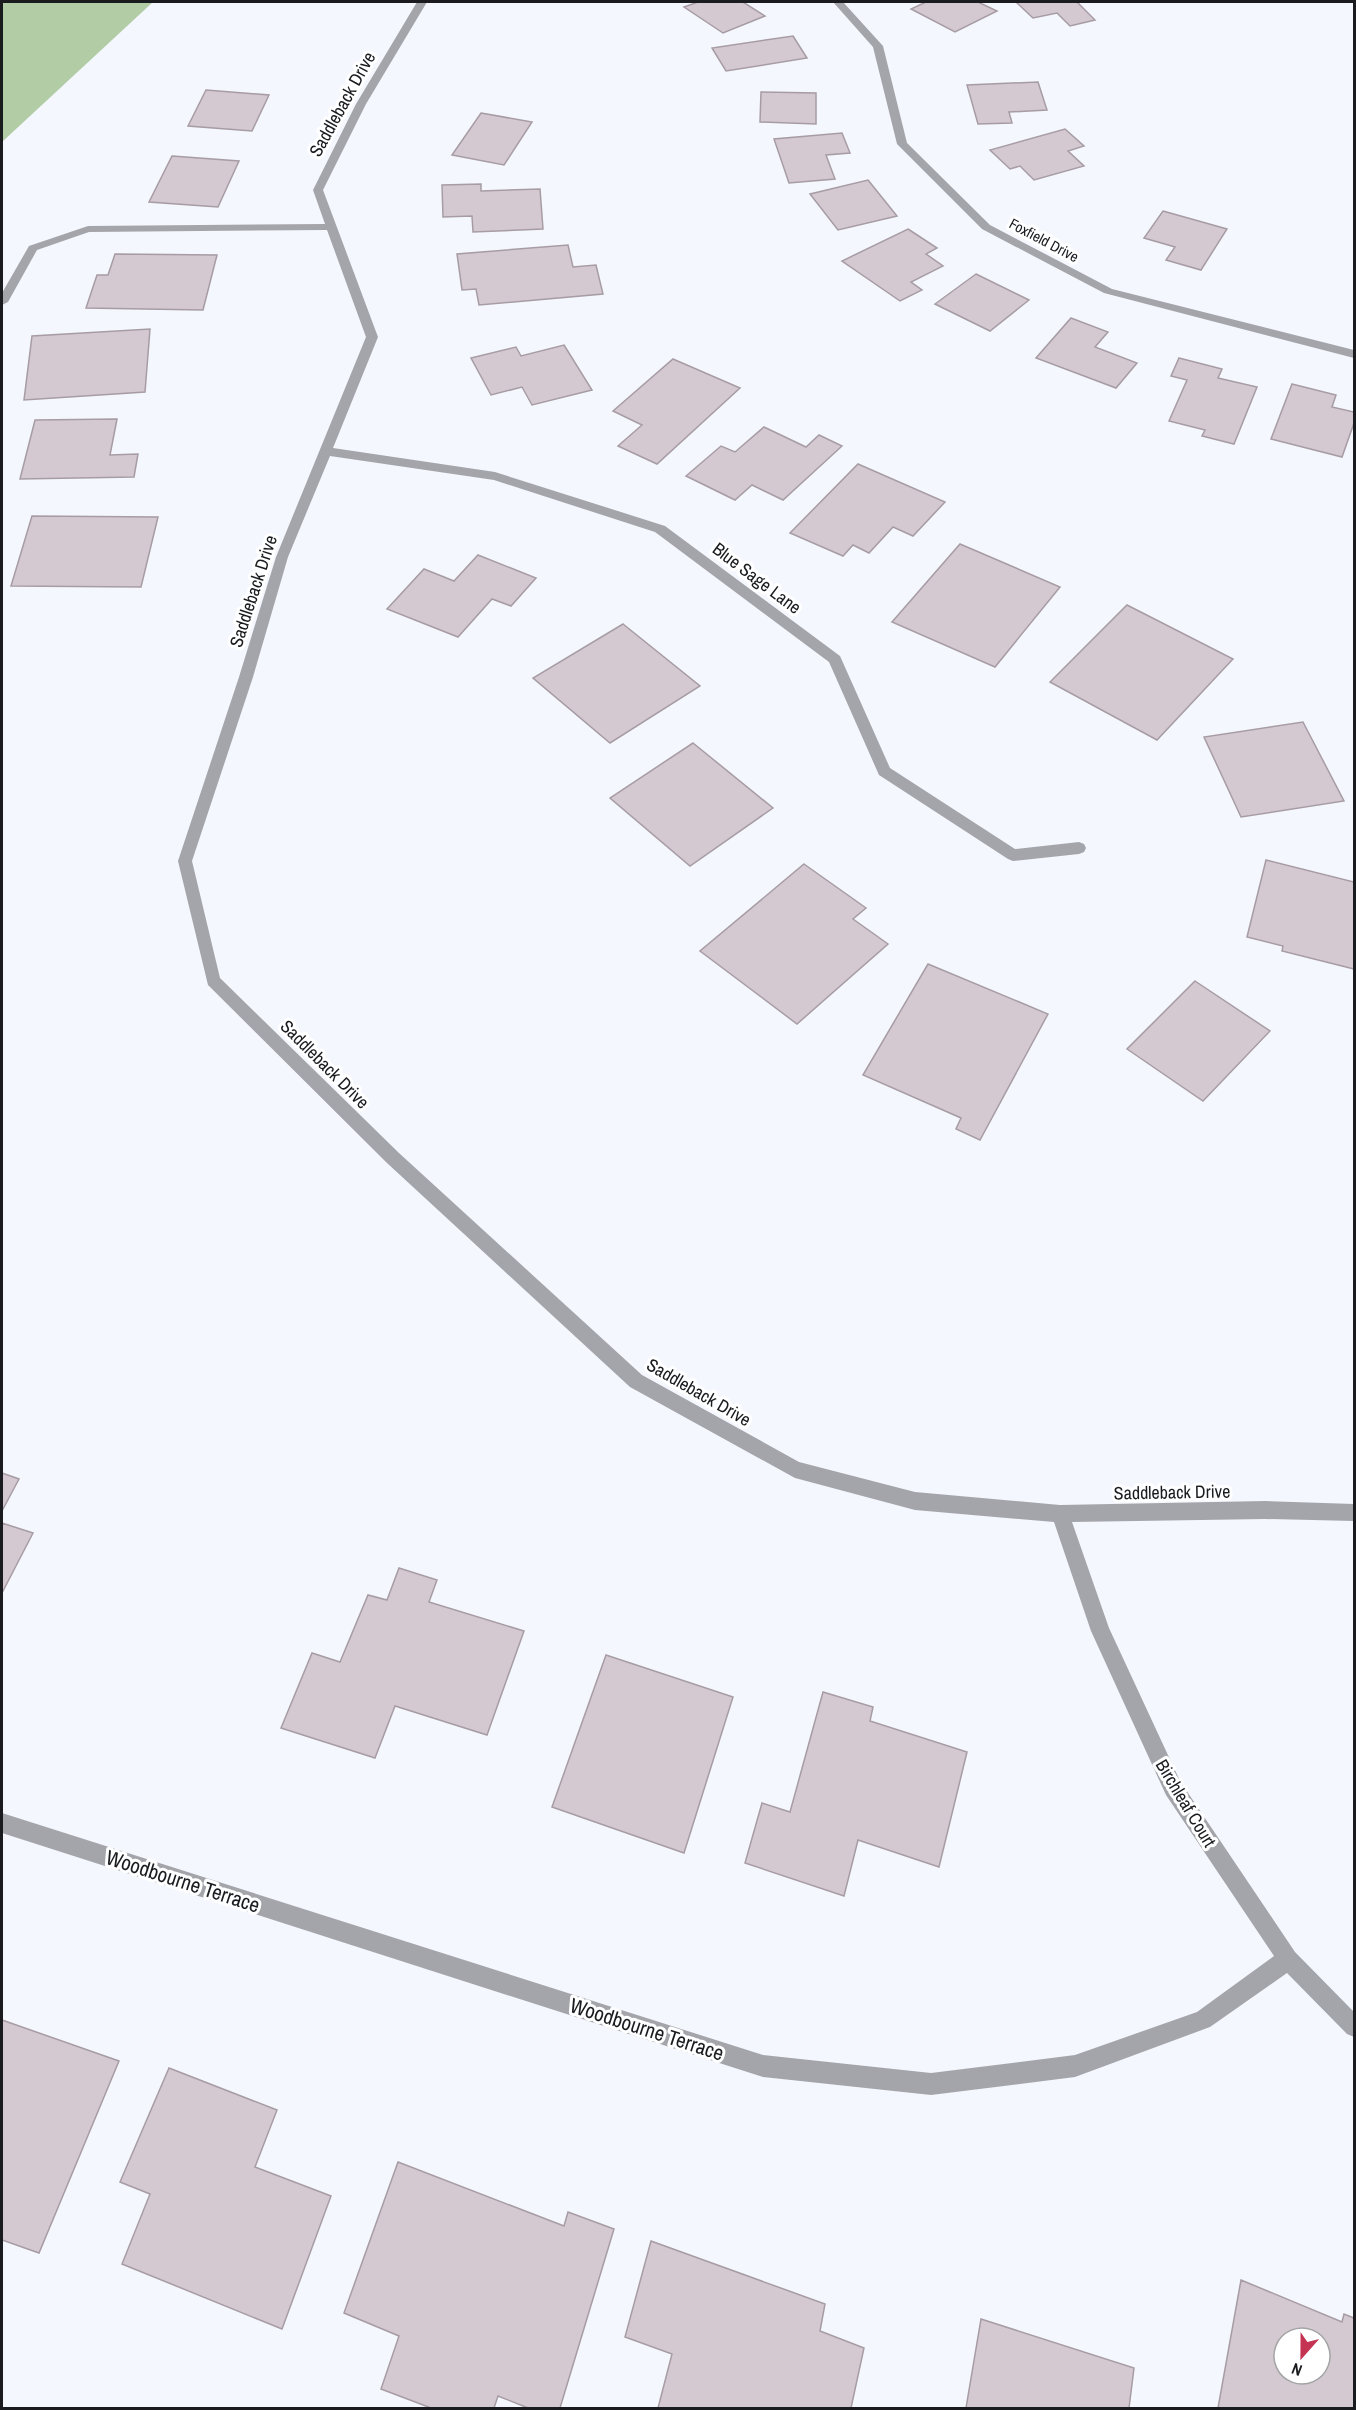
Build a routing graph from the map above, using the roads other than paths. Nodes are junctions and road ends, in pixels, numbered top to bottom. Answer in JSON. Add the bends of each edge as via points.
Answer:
{"nodes":[{"id":1,"x":422,"y":2,"type":"edge"},
{"id":2,"x":838,"y":2,"type":"edge"},
{"id":3,"x":331,"y":227,"type":"junction"},
{"id":4,"x":2,"y":302,"type":"edge"},
{"id":5,"x":1354,"y":354,"type":"edge"},
{"id":6,"x":324,"y":451,"type":"junction"},
{"id":7,"x":1079,"y":848,"type":"dead end"},
{"id":8,"x":1354,"y":1512,"type":"edge"},
{"id":9,"x":1060,"y":1514,"type":"junction"},
{"id":10,"x":2,"y":1823,"type":"edge"},
{"id":11,"x":1288,"y":1959,"type":"junction"},
{"id":12,"x":1354,"y":2027,"type":"edge"}],
"edges":[{"from":1,"to":3,"type":"street","name":"Saddleback Drive","via":[[361,105],[318,190]]},
{"from":2,"to":5,"type":"street","name":"Foxfield Drive","via":[[878,46],[902,144],[986,227],[1108,291]]},
{"from":3,"to":4,"type":"street","via":[[88,229],[33,248]]},
{"from":3,"to":6,"type":"street","name":"Saddleback Drive","via":[[372,337]]},
{"from":6,"to":7,"type":"street","name":"Blue Sage Lane","via":[[495,476],[660,529],[835,659],[884,771],[1013,855]]},
{"from":6,"to":9,"type":"street","name":"Saddleback Drive","via":[[282,557],[184,861],[213,981],[393,1158],[636,1381],[795,1470],[915,1502]]},
{"from":8,"to":9,"type":"street","name":"Saddleback Drive"},
{"from":9,"to":11,"type":"street","name":"Birchleaf Court","via":[[1100,1632],[1173,1788]]},
{"from":10,"to":11,"type":"street","name":"Woodbourne Terrace","via":[[763,2066],[931,2084],[1075,2066],[1203,2020]]},
{"from":11,"to":12,"type":"street","name":"Birchleaf Court"}]}
